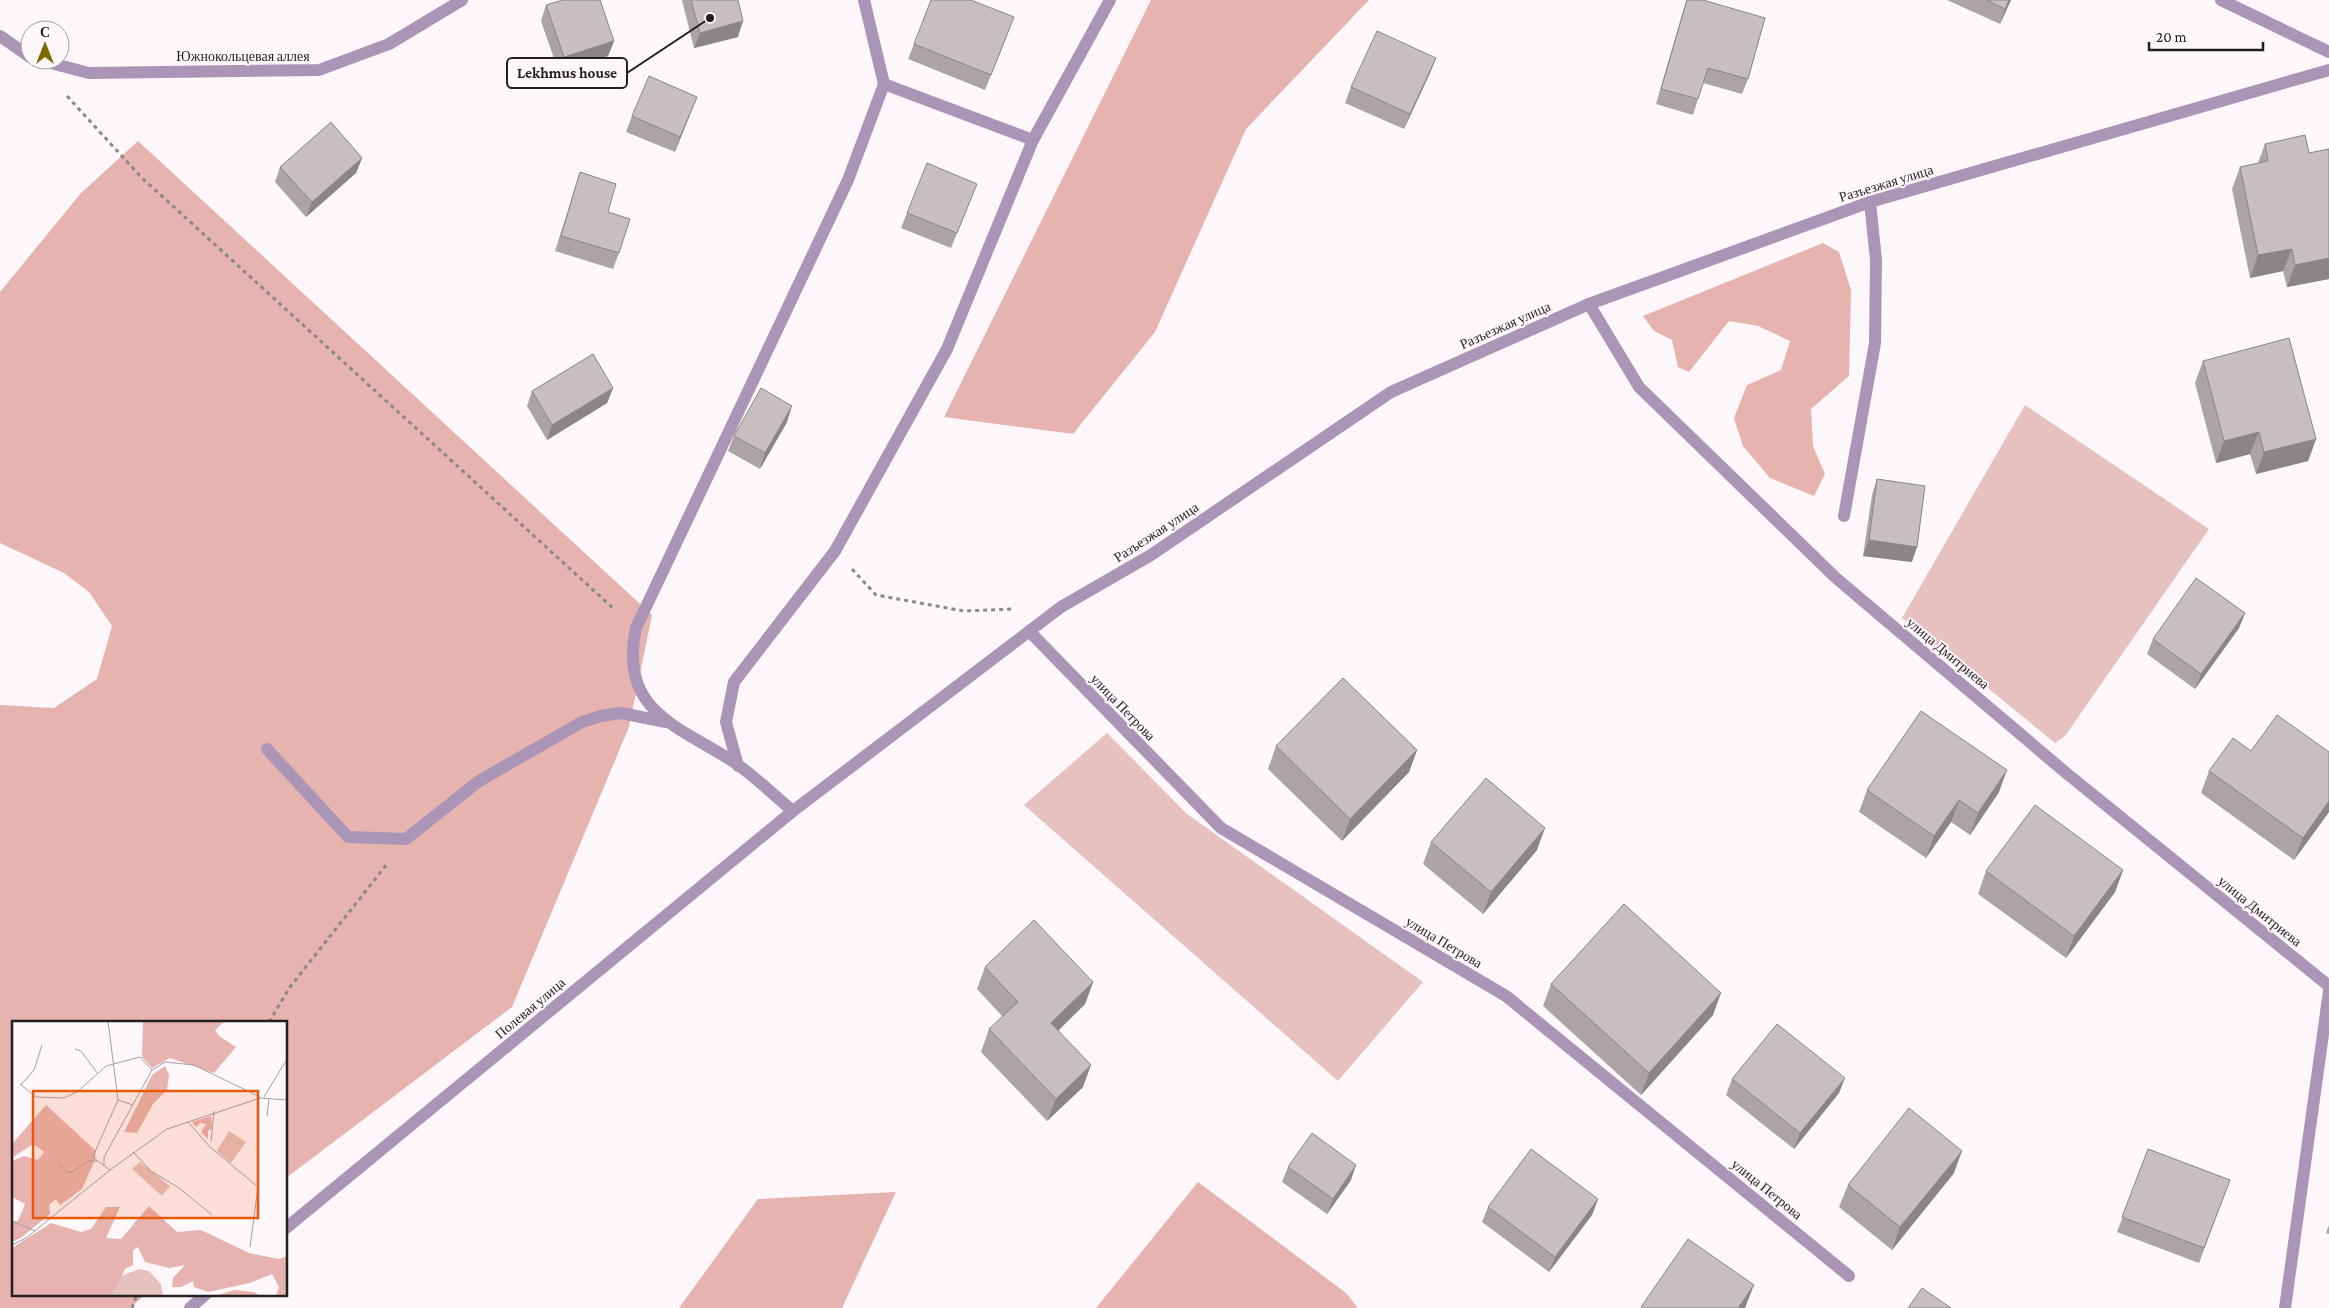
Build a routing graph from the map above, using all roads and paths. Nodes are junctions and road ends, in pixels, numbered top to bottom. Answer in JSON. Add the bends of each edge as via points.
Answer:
{"nodes":[{"id":1,"x":462,"y":0,"type":"edge"},
{"id":2,"x":864,"y":0,"type":"edge"},
{"id":3,"x":1110,"y":0,"type":"edge"},
{"id":4,"x":2221,"y":0,"type":"edge"},
{"id":5,"x":0,"y":36,"type":"edge"},
{"id":6,"x":20,"y":50,"type":"edge"},
{"id":7,"x":2329,"y":52,"type":"edge"},
{"id":8,"x":70,"y":68,"type":"edge"},
{"id":9,"x":2329,"y":70,"type":"edge"},
{"id":10,"x":884,"y":84,"type":"junction"},
{"id":11,"x":61,"y":89,"type":"dead end"},
{"id":12,"x":1033,"y":140,"type":"junction"},
{"id":13,"x":1870,"y":202,"type":"junction"},
{"id":14,"x":1589,"y":304,"type":"junction"},
{"id":15,"x":1844,"y":516,"type":"dead end"},
{"id":16,"x":835,"y":551,"type":"junction"},
{"id":17,"x":1061,"y":607,"type":"junction"},
{"id":18,"x":636,"y":628,"type":"junction"},
{"id":19,"x":1030,"y":632,"type":"junction"},
{"id":20,"x":666,"y":722,"type":"junction"},
{"id":21,"x":267,"y":749,"type":"dead end"},
{"id":22,"x":738,"y":766,"type":"junction"},
{"id":23,"x":793,"y":810,"type":"junction"},
{"id":24,"x":406,"y":839,"type":"junction"},
{"id":25,"x":2329,"y":986,"type":"edge"},
{"id":26,"x":2329,"y":991,"type":"edge"},
{"id":27,"x":270,"y":1021,"type":"edge"},
{"id":28,"x":288,"y":1226,"type":"edge"},
{"id":29,"x":1849,"y":1276,"type":"dead end"},
{"id":30,"x":136,"y":1296,"type":"edge"},
{"id":31,"x":204,"y":1296,"type":"edge"},
{"id":32,"x":132,"y":1308,"type":"edge"},
{"id":33,"x":190,"y":1308,"type":"edge"},
{"id":34,"x":2284,"y":1308,"type":"edge"}],
"edges":[{"from":1,"to":8,"type":"street","name":"Южнокольцевая аллея","via":[[389,44],[319,70],[89,73]]},
{"from":2,"to":10,"type":"street"},
{"from":3,"to":12,"type":"street"},
{"from":4,"to":7,"type":"street"},
{"from":5,"to":6,"type":"street"},
{"from":9,"to":13,"type":"street","name":"Разъезжая улица"},
{"from":10,"to":12,"type":"street"},
{"from":10,"to":18,"type":"street","via":[[848,180]]},
{"from":11,"to":18,"type":"path","via":[[142,177]]},
{"from":12,"to":16,"type":"street","via":[[947,349]]},
{"from":13,"to":14,"type":"street","name":"Разъезжая улица"},
{"from":13,"to":15,"type":"street","via":[[1876,260],[1875,343]]},
{"from":14,"to":17,"type":"street","name":"Разъезжая улица","via":[[1391,392],[1151,555]]},
{"from":14,"to":25,"type":"street","name":"улица Дмитриева","via":[[1639,387],[1836,578],[2065,772]]},
{"from":16,"to":17,"type":"path","via":[[876,596],[964,611]]},
{"from":16,"to":22,"type":"street","via":[[734,682],[726,722]]},
{"from":17,"to":19,"type":"street","name":"Разъезжая улица"},
{"from":18,"to":20,"type":"street","via":[[631,649],[633,673],[645,701]]},
{"from":19,"to":23,"type":"street","name":"Разъезжая улица"},
{"from":19,"to":29,"type":"street","name":"улица Петрова","via":[[1221,828],[1506,996]]},
{"from":20,"to":22,"type":"street"},
{"from":20,"to":24,"type":"street","via":[[622,714],[582,722],[479,781]]},
{"from":21,"to":24,"type":"street","via":[[348,836]]},
{"from":22,"to":23,"type":"street"},
{"from":23,"to":28,"type":"street","name":"Полевая улица"},
{"from":24,"to":27,"type":"path","via":[[290,987]]},
{"from":26,"to":34,"type":"street"},
{"from":30,"to":32,"type":"path"},
{"from":31,"to":33,"type":"street"}]}
